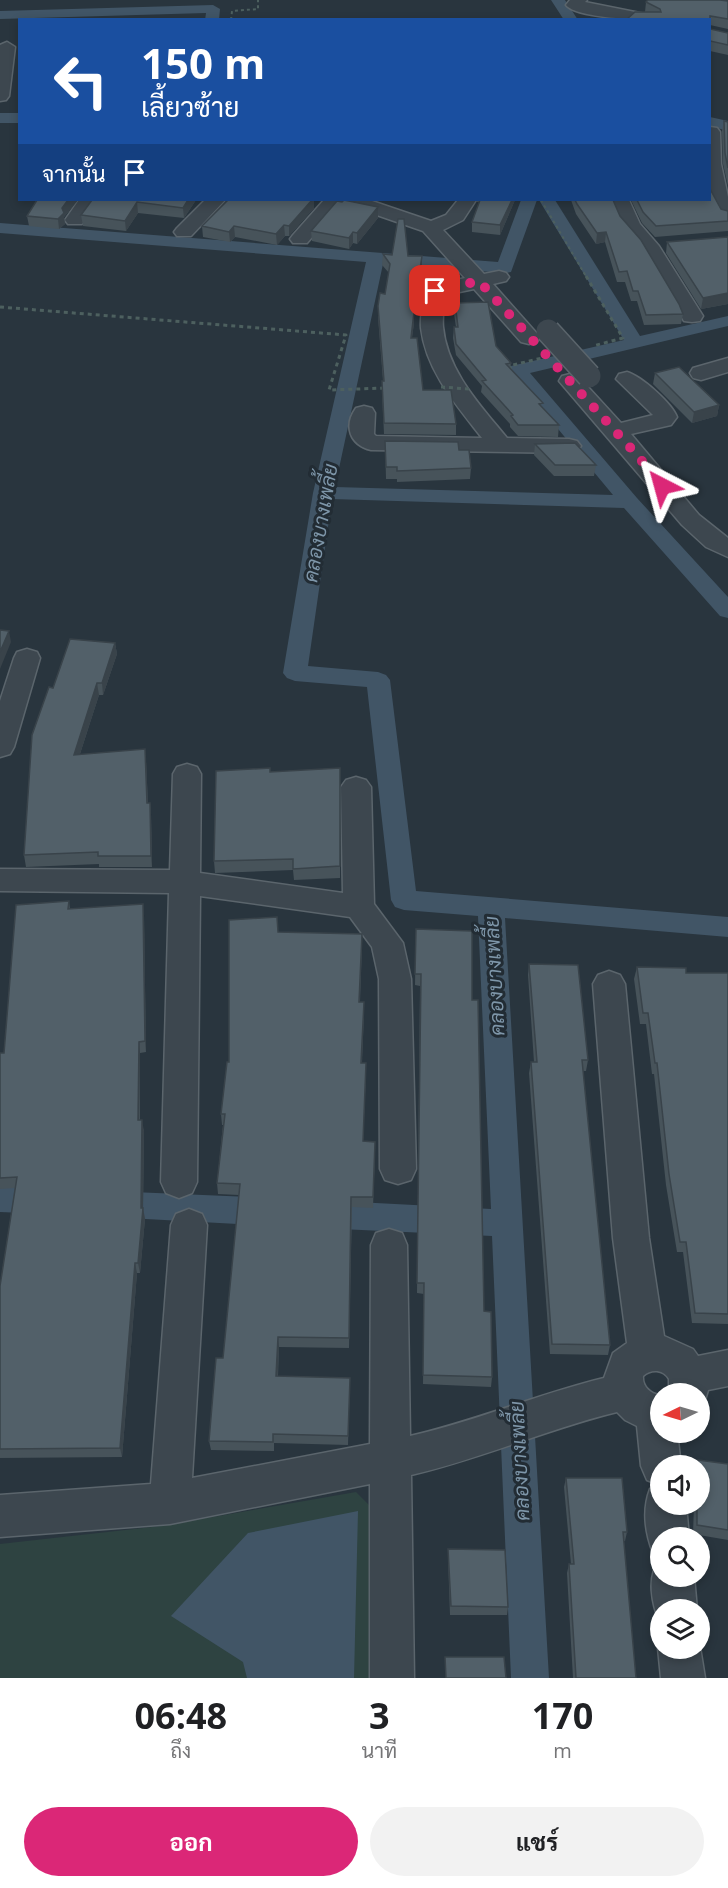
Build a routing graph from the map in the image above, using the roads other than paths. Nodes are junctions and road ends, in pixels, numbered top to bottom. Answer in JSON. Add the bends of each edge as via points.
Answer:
{"nodes":[{"id":1,"x":579,"y":0,"type":"edge"},
{"id":2,"x":652,"y":15,"type":"edge"},
{"id":3,"x":7,"y":56,"type":"edge"},
{"id":4,"x":0,"y":96,"type":"edge"},
{"id":5,"x":711,"y":132,"type":"edge"},
{"id":6,"x":87,"y":201,"type":"edge"},
{"id":7,"x":214,"y":201,"type":"edge"},
{"id":8,"x":333,"y":201,"type":"edge"},
{"id":9,"x":355,"y":201,"type":"edge"},
{"id":10,"x":399,"y":201,"type":"edge"},
{"id":11,"x":466,"y":201,"type":"edge"},
{"id":12,"x":620,"y":201,"type":"edge"},
{"id":13,"x":728,"y":214,"type":"edge"},
{"id":14,"x":75,"y":220,"type":"dead end"},
{"id":15,"x":439,"y":225,"type":"junction"},
{"id":16,"x":184,"y":232,"type":"dead end"},
{"id":17,"x":300,"y":239,"type":"dead end"},
{"id":18,"x":672,"y":244,"type":"edge"},
{"id":19,"x":649,"y":246,"type":"junction"},
{"id":20,"x":486,"y":276,"type":"junction"},
{"id":21,"x":692,"y":315,"type":"dead end"},
{"id":22,"x":728,"y":365,"type":"edge"},
{"id":23,"x":701,"y":373,"type":"dead end"},
{"id":24,"x":627,"y":379,"type":"dead end"},
{"id":25,"x":364,"y":413,"type":"dead end"},
{"id":26,"x":625,"y":429,"type":"junction"},
{"id":27,"x":500,"y":444,"type":"junction"},
{"id":28,"x":568,"y":446,"type":"edge"},
{"id":29,"x":728,"y":525,"type":"edge"},
{"id":30,"x":728,"y":549,"type":"edge"},
{"id":31,"x":27,"y":658,"type":"dead end"},
{"id":32,"x":0,"y":747,"type":"edge"},
{"id":33,"x":187,"y":774,"type":"dead end"},
{"id":34,"x":356,"y":787,"type":"dead end"},
{"id":35,"x":0,"y":880,"type":"edge"},
{"id":36,"x":186,"y":882,"type":"junction"},
{"id":37,"x":359,"y":907,"type":"junction"},
{"id":38,"x":609,"y":984,"type":"dead end"},
{"id":39,"x":398,"y":1169,"type":"dead end"},
{"id":40,"x":179,"y":1182,"type":"dead end"},
{"id":41,"x":189,"y":1225,"type":"dead end"},
{"id":42,"x":389,"y":1245,"type":"dead end"},
{"id":43,"x":647,"y":1352,"type":"junction"},
{"id":44,"x":728,"y":1368,"type":"edge"},
{"id":45,"x":688,"y":1383,"type":"edge"},
{"id":46,"x":694,"y":1383,"type":"edge"},
{"id":47,"x":647,"y":1406,"type":"edge"},
{"id":48,"x":658,"y":1455,"type":"edge"},
{"id":49,"x":391,"y":1460,"type":"junction"},
{"id":50,"x":170,"y":1503,"type":"junction"},
{"id":51,"x":0,"y":1516,"type":"edge"},
{"id":52,"x":681,"y":1659,"type":"edge"},
{"id":53,"x":392,"y":1678,"type":"edge"},
{"id":54,"x":683,"y":1678,"type":"edge"}],
"edges":[{"from":1,"to":2,"type":"street","via":[[574,5]]},
{"from":3,"to":4,"type":"street"},
{"from":5,"to":13,"type":"street","via":[[711,171]]},
{"from":6,"to":14,"type":"street"},
{"from":7,"to":16,"type":"street"},
{"from":8,"to":17,"type":"street"},
{"from":9,"to":15,"type":"street"},
{"from":10,"to":15,"type":"street"},
{"from":11,"to":15,"type":"street","via":[[456,218]]},
{"from":12,"to":19,"type":"street","via":[[631,226]]},
{"from":15,"to":20,"type":"street"},
{"from":18,"to":19,"type":"street"},
{"from":19,"to":21,"type":"street"},
{"from":20,"to":26,"type":"street"},
{"from":20,"to":27,"type":"street","via":[[435,291],[432,327],[440,362]]},
{"from":22,"to":23,"type":"street"},
{"from":24,"to":26,"type":"street","via":[[665,417]]},
{"from":25,"to":27,"type":"street","via":[[362,437],[371,443]]},
{"from":26,"to":29,"type":"street"},
{"from":26,"to":30,"type":"street","via":[[688,517]]},
{"from":27,"to":28,"type":"street"},
{"from":31,"to":32,"type":"street"},
{"from":33,"to":36,"type":"street"},
{"from":34,"to":37,"type":"street"},
{"from":35,"to":36,"type":"street"},
{"from":36,"to":37,"type":"street"},
{"from":36,"to":40,"type":"street"},
{"from":37,"to":39,"type":"street","via":[[387,943],[395,980]]},
{"from":38,"to":43,"type":"street","via":[[631,1238]]},
{"from":41,"to":50,"type":"street"},
{"from":42,"to":49,"type":"street"},
{"from":43,"to":45,"type":"street","via":[[667,1354],[684,1367]]},
{"from":43,"to":47,"type":"street","via":[[630,1362],[625,1371]]},
{"from":44,"to":46,"type":"street"},
{"from":47,"to":48,"type":"street"},
{"from":47,"to":49,"type":"street","via":[[573,1404],[449,1447]]},
{"from":49,"to":50,"type":"street"},
{"from":49,"to":53,"type":"street"},
{"from":50,"to":51,"type":"street"},
{"from":52,"to":54,"type":"street"}]}
